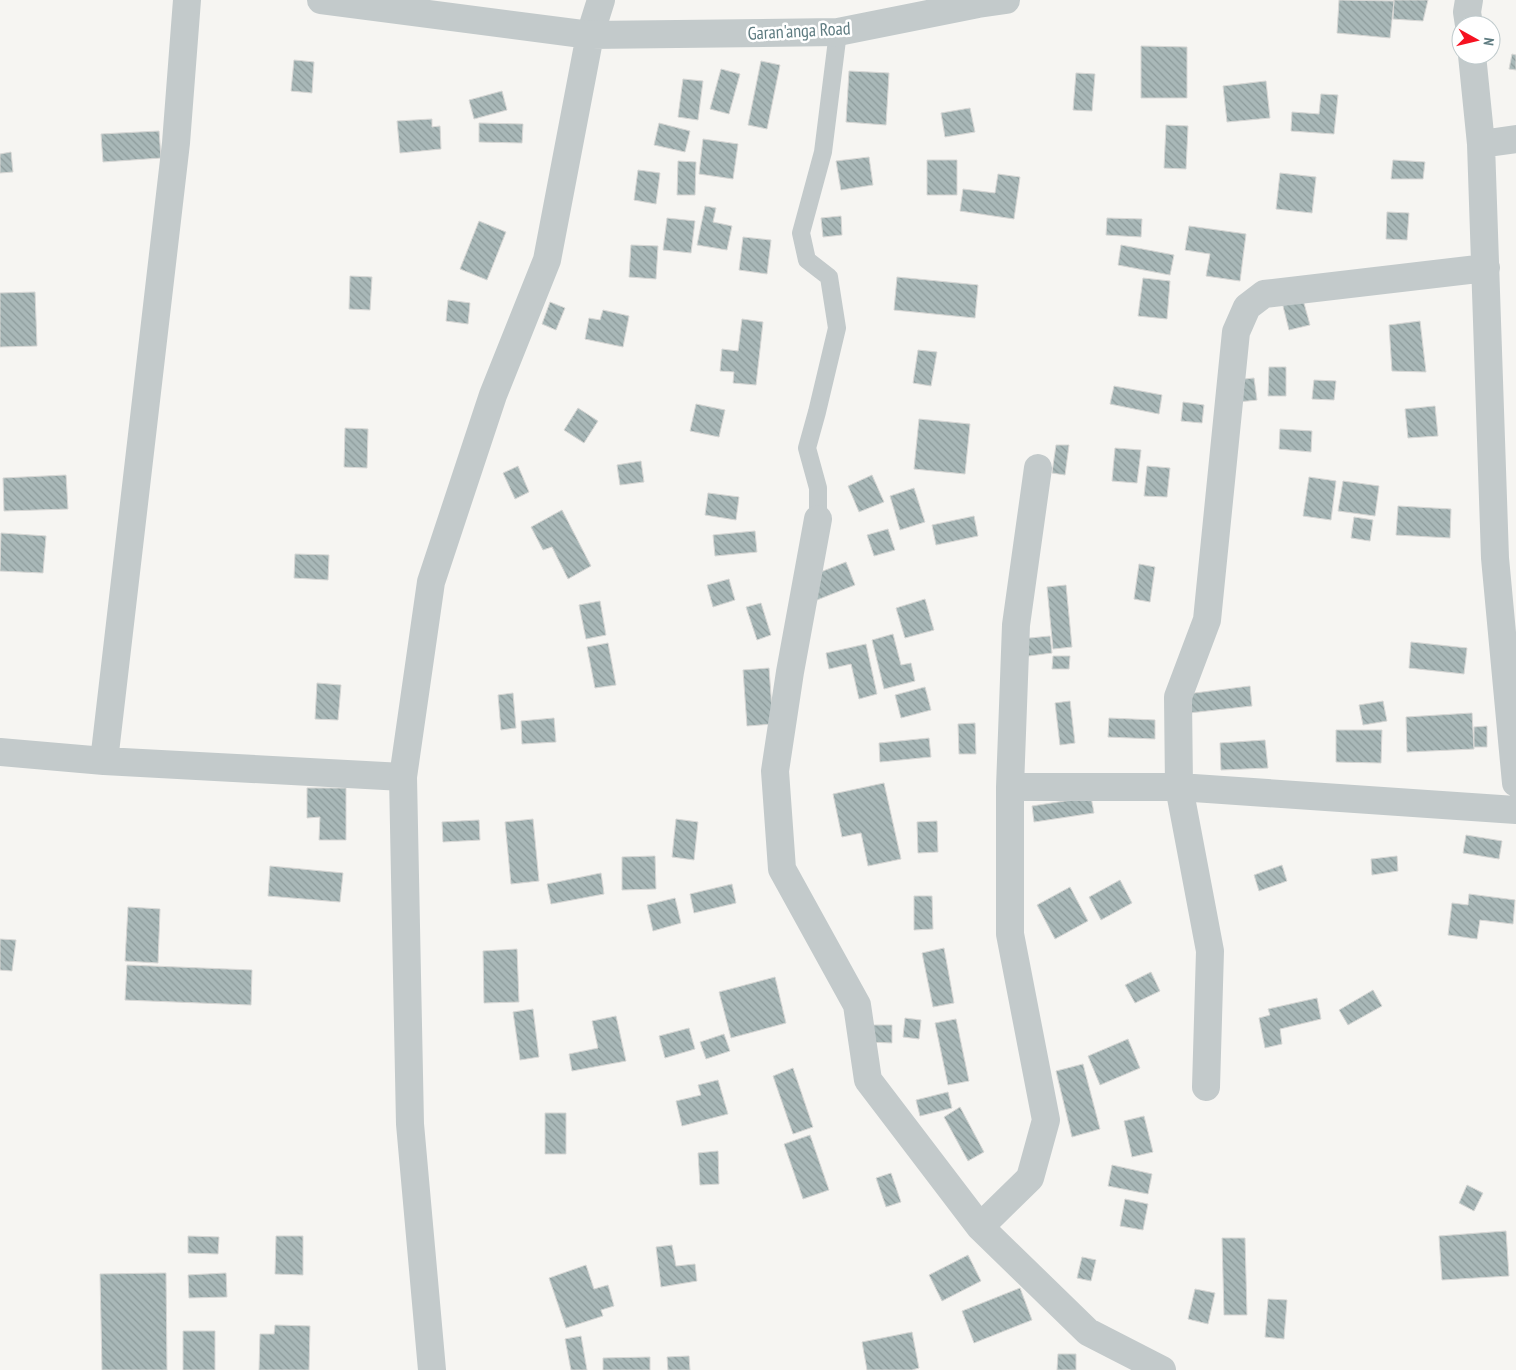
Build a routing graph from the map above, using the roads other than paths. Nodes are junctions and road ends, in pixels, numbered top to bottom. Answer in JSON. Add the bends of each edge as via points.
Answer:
{"nodes":[{"id":1,"x":187,"y":0,"type":"edge"},
{"id":2,"x":320,"y":0,"type":"edge"},
{"id":3,"x":601,"y":0,"type":"edge"},
{"id":4,"x":1006,"y":0,"type":"edge"},
{"id":5,"x":1469,"y":0,"type":"edge"},
{"id":6,"x":351,"y":2,"type":"edge"},
{"id":7,"x":1467,"y":15,"type":"edge"},
{"id":8,"x":838,"y":32,"type":"junction"},
{"id":9,"x":590,"y":35,"type":"junction"},
{"id":10,"x":1473,"y":65,"type":"edge"},
{"id":11,"x":1516,"y":139,"type":"edge"},
{"id":12,"x":1481,"y":144,"type":"junction"},
{"id":13,"x":1486,"y":268,"type":"junction"},
{"id":14,"x":1038,"y":468,"type":"dead end"},
{"id":15,"x":818,"y":519,"type":"joint"},
{"id":16,"x":0,"y":752,"type":"edge"},
{"id":17,"x":104,"y":761,"type":"junction"},
{"id":18,"x":403,"y":777,"type":"junction"},
{"id":19,"x":1516,"y":783,"type":"edge"},
{"id":20,"x":1010,"y":787,"type":"junction"},
{"id":21,"x":1179,"y":787,"type":"junction"},
{"id":22,"x":1516,"y":810,"type":"edge"},
{"id":23,"x":1206,"y":1086,"type":"dead end"},
{"id":24,"x":980,"y":1227,"type":"junction"},
{"id":25,"x":432,"y":1370,"type":"edge"},
{"id":26,"x":1162,"y":1370,"type":"edge"}],
"edges":[{"from":1,"to":17,"type":"street","via":[[176,143]]},
{"from":2,"to":6,"type":"street","name":"Garan'anga Road"},
{"from":3,"to":9,"type":"street"},
{"from":4,"to":8,"type":"street","name":"Garan'anga Road"},
{"from":5,"to":7,"type":"street"},
{"from":6,"to":9,"type":"street","name":"Garan'anga Road"},
{"from":8,"to":9,"type":"street","name":"Garan'anga Road"},
{"from":8,"to":15,"type":"lane","via":[[823,152],[801,233],[807,260],[829,277],[837,328],[807,448],[818,488]]},
{"from":9,"to":18,"type":"street","via":[[547,260],[493,396],[431,582]]},
{"from":10,"to":12,"type":"street"},
{"from":11,"to":12,"type":"street"},
{"from":12,"to":13,"type":"street"},
{"from":13,"to":19,"type":"street","via":[[1495,558]]},
{"from":13,"to":21,"type":"street","via":[[1264,294],[1247,307],[1236,332],[1207,620],[1178,697]]},
{"from":14,"to":20,"type":"street","via":[[1016,625]]},
{"from":15,"to":24,"type":"street","via":[[775,771],[782,869],[857,1005],[868,1080]]},
{"from":16,"to":17,"type":"street"},
{"from":17,"to":18,"type":"street"},
{"from":18,"to":25,"type":"street","via":[[410,1124]]},
{"from":20,"to":21,"type":"street"},
{"from":20,"to":24,"type":"street","via":[[1010,934],[1046,1120],[1030,1178]]},
{"from":21,"to":22,"type":"street"},
{"from":21,"to":23,"type":"street","via":[[1210,951]]},
{"from":24,"to":26,"type":"street","via":[[1088,1332]]}]}
